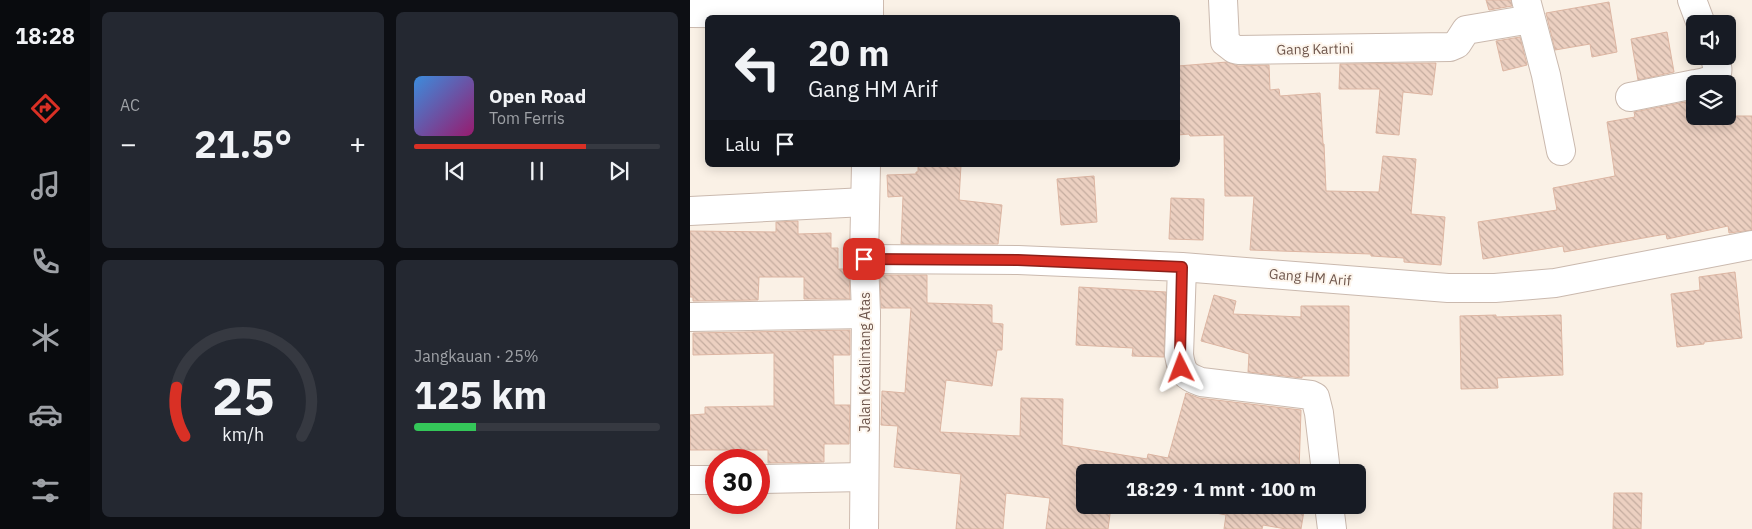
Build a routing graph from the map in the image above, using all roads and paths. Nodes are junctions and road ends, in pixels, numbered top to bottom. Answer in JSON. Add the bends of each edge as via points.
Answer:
{"nodes":[{"id":1,"x":1223,"y":0,"type":"edge"},
{"id":2,"x":1692,"y":0,"type":"edge"},
{"id":3,"x":1529,"y":10,"type":"edge"},
{"id":4,"x":869,"y":11,"type":"edge"},
{"id":5,"x":690,"y":13,"type":"edge"},
{"id":6,"x":1698,"y":15,"type":"edge"},
{"id":7,"x":1686,"y":86,"type":"edge"},
{"id":8,"x":1630,"y":97,"type":"dead end"},
{"id":9,"x":1561,"y":151,"type":"dead end"},
{"id":10,"x":866,"y":167,"type":"edge"},
{"id":11,"x":865,"y":202,"type":"junction"},
{"id":12,"x":690,"y":211,"type":"edge"},
{"id":13,"x":1752,"y":245,"type":"edge"},
{"id":14,"x":864,"y":259,"type":"junction"},
{"id":15,"x":1182,"y":267,"type":"junction"},
{"id":16,"x":866,"y":314,"type":"junction"},
{"id":17,"x":690,"y":317,"type":"edge"},
{"id":18,"x":1325,"y":464,"type":"edge"},
{"id":19,"x":864,"y":477,"type":"junction"},
{"id":20,"x":770,"y":479,"type":"edge"},
{"id":21,"x":690,"y":480,"type":"edge"},
{"id":22,"x":705,"y":480,"type":"edge"},
{"id":23,"x":1330,"y":514,"type":"edge"},
{"id":24,"x":864,"y":529,"type":"edge"},
{"id":25,"x":1332,"y":529,"type":"edge"}],
"edges":[{"from":1,"to":3,"type":"street","name":"Gang Kartini","via":[[1225,42],[1238,50],[1450,47],[1457,44],[1466,30]]},
{"from":2,"to":6,"type":"street"},
{"from":3,"to":9,"type":"street"},
{"from":4,"to":5,"type":"street"},
{"from":7,"to":8,"type":"street"},
{"from":10,"to":11,"type":"street","name":"Jalan Kotalintang Atas"},
{"from":11,"to":12,"type":"street"},
{"from":11,"to":14,"type":"street","name":"Jalan Kotalintang Atas"},
{"from":13,"to":15,"type":"street","name":"Gang HM Arif","via":[[1555,283],[1495,288],[1448,288]]},
{"from":14,"to":15,"type":"street","name":"Gang HM Arif","via":[[1018,260]]},
{"from":14,"to":16,"type":"street","name":"Jalan Kotalintang Atas"},
{"from":15,"to":18,"type":"street","via":[[1181,368],[1190,378],[1201,382],[1315,397]]},
{"from":16,"to":17,"type":"street"},
{"from":16,"to":19,"type":"street","name":"Jalan Kotalintang Atas"},
{"from":19,"to":20,"type":"street"},
{"from":19,"to":24,"type":"street","name":"Jalan Kotalintang Atas"},
{"from":21,"to":22,"type":"street"},
{"from":23,"to":25,"type":"street"}]}
